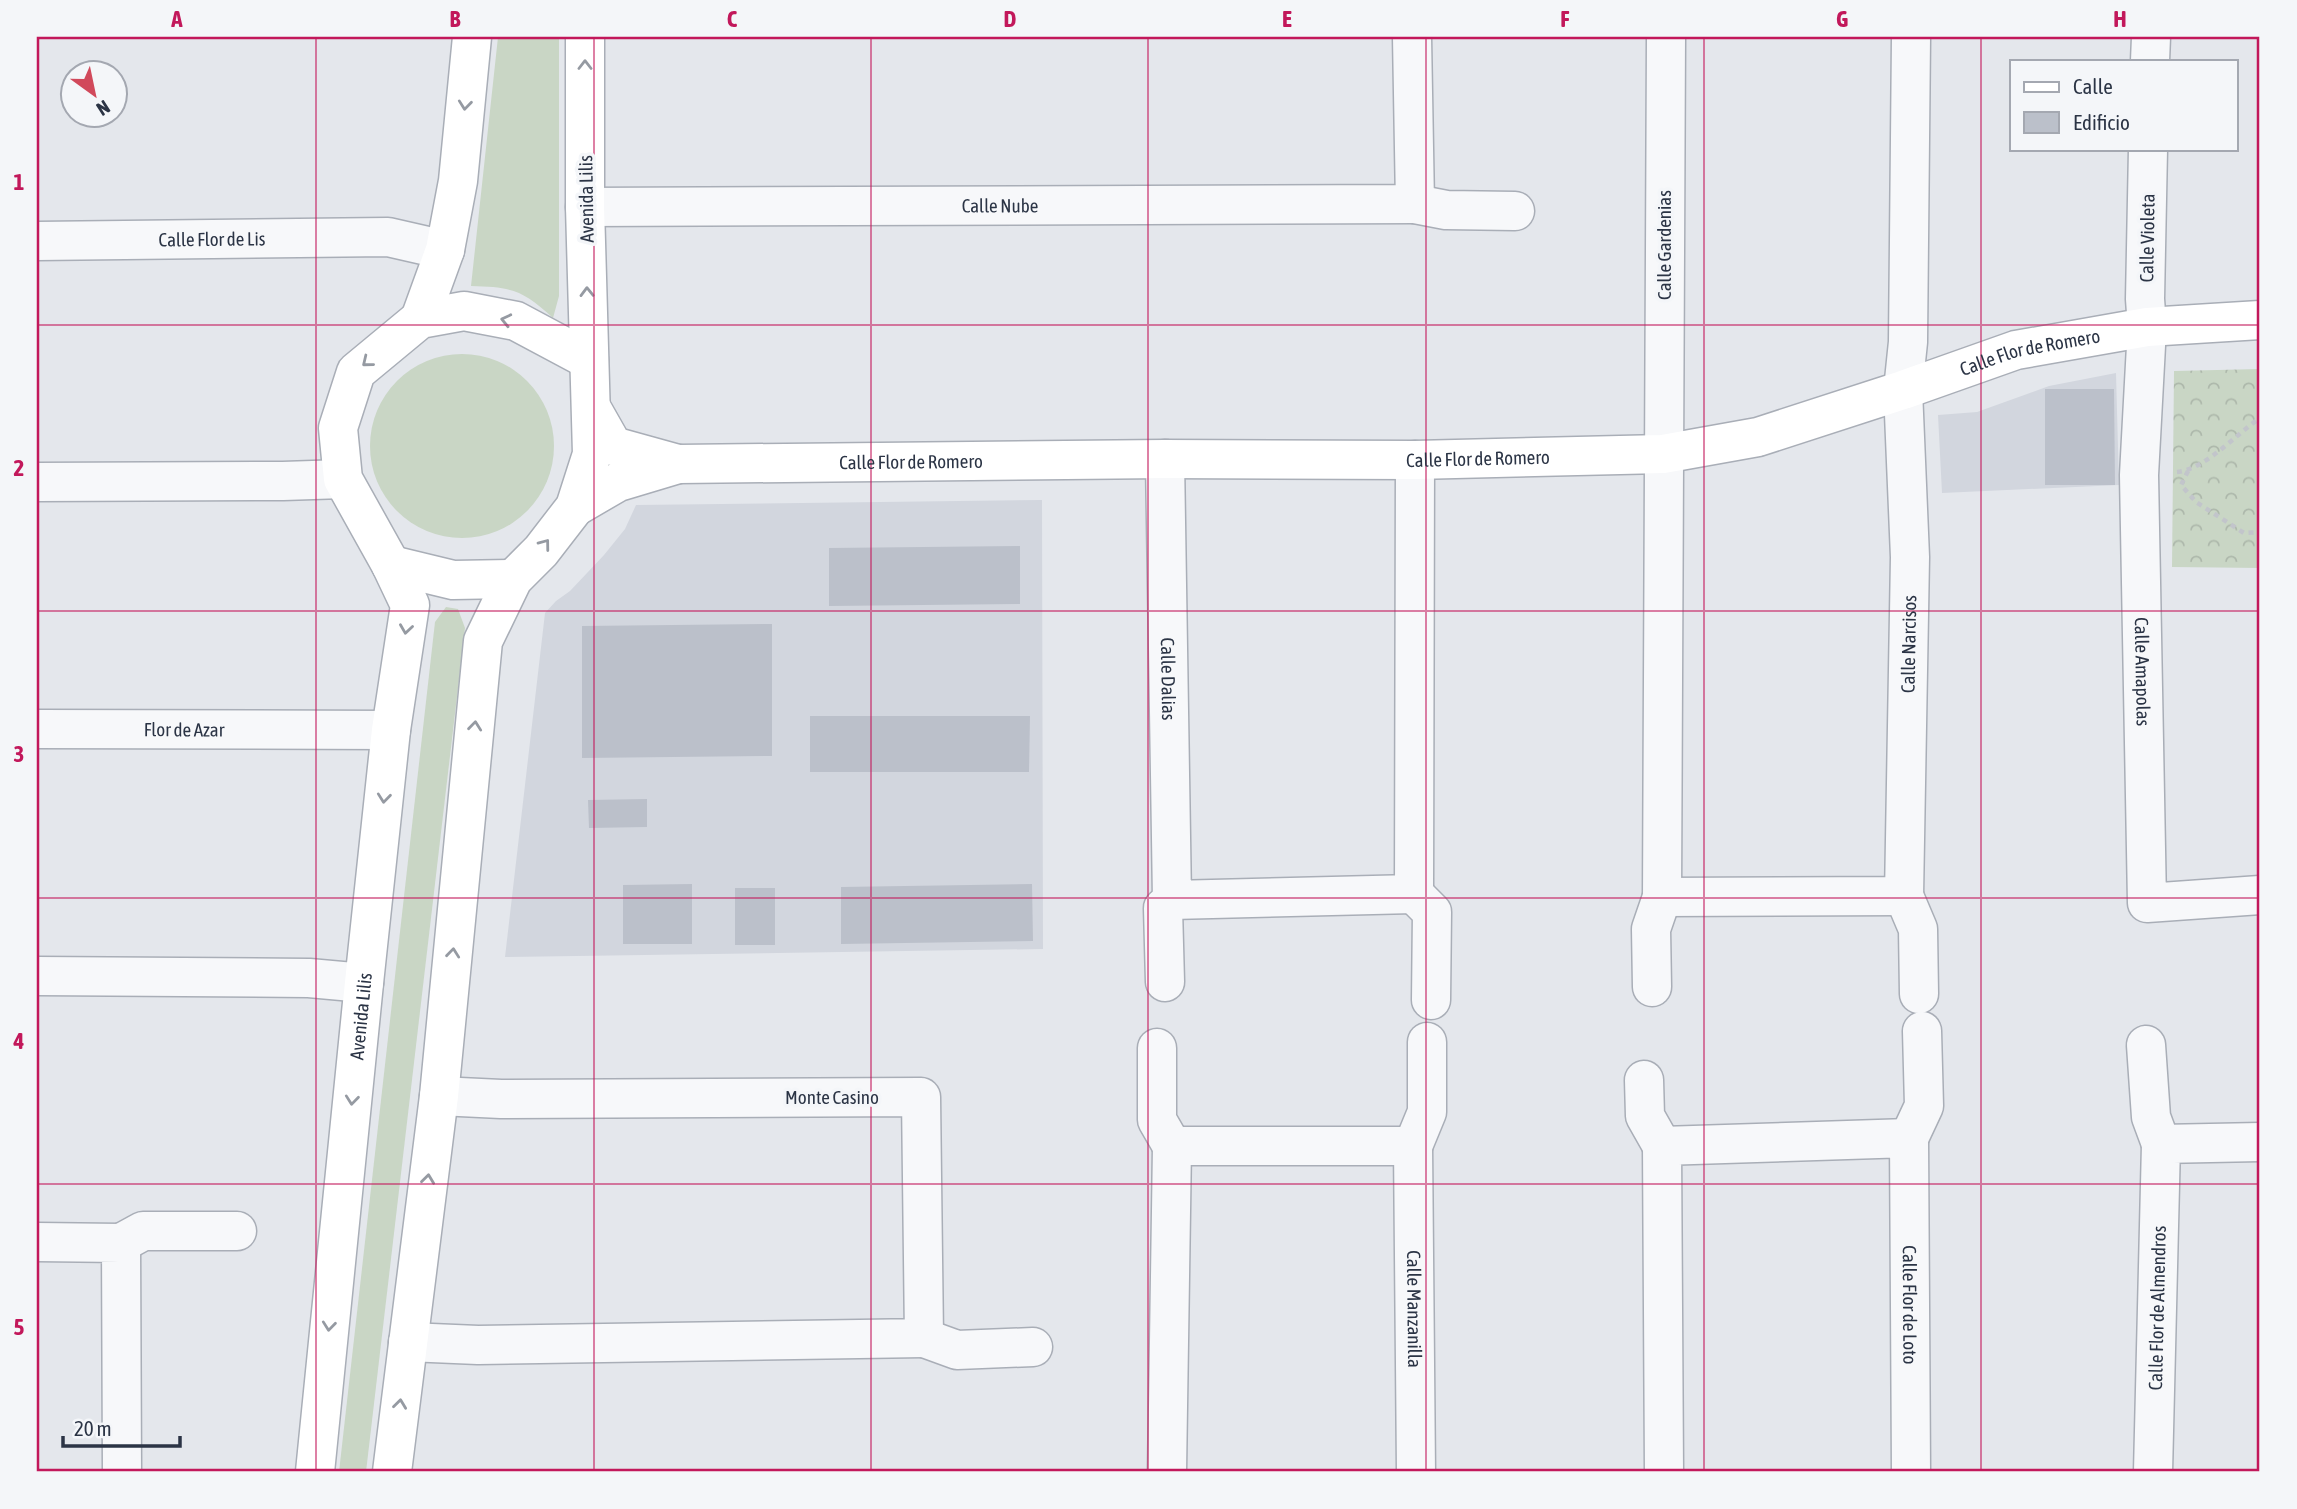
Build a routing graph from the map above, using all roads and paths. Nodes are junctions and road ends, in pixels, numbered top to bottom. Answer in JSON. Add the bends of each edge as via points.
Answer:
{"nodes":[{"id":1,"x":472,"y":37,"type":"edge"},
{"id":2,"x":585,"y":37,"type":"edge"},
{"id":3,"x":1412,"y":37,"type":"edge"},
{"id":4,"x":1666,"y":37,"type":"edge"},
{"id":5,"x":1911,"y":37,"type":"edge"},
{"id":6,"x":2151,"y":37,"type":"edge"},
{"id":7,"x":2150,"y":60,"type":"edge"},
{"id":8,"x":2148,"y":150,"type":"edge"},
{"id":9,"x":1415,"y":204,"type":"junction"},
{"id":10,"x":585,"y":207,"type":"junction"},
{"id":11,"x":1515,"y":211,"type":"dead end"},
{"id":12,"x":37,"y":241,"type":"edge"},
{"id":13,"x":445,"y":250,"type":"junction"},
{"id":14,"x":420,"y":319,"type":"junction"},
{"id":15,"x":2260,"y":320,"type":"edge"},
{"id":16,"x":2147,"y":327,"type":"junction"},
{"id":17,"x":589,"y":360,"type":"junction"},
{"id":18,"x":1903,"y":390,"type":"junction"},
{"id":19,"x":592,"y":409,"type":"junction"},
{"id":20,"x":2260,"y":418,"type":"edge"},
{"id":21,"x":1663,"y":454,"type":"junction"},
{"id":22,"x":1165,"y":459,"type":"junction"},
{"id":23,"x":1415,"y":460,"type":"junction"},
{"id":24,"x":678,"y":464,"type":"junction"},
{"id":25,"x":2188,"y":471,"type":"junction"},
{"id":26,"x":2139,"y":475,"type":"junction"},
{"id":27,"x":343,"y":479,"type":"junction"},
{"id":28,"x":37,"y":482,"type":"edge"},
{"id":29,"x":575,"y":507,"type":"junction"},
{"id":30,"x":2260,"y":532,"type":"edge"},
{"id":31,"x":391,"y":565,"type":"junction"},
{"id":32,"x":513,"y":579,"type":"junction"},
{"id":33,"x":37,"y":729,"type":"edge"},
{"id":34,"x":391,"y":730,"type":"junction"},
{"id":35,"x":1414,"y":894,"type":"junction"},
{"id":36,"x":2260,"y":895,"type":"edge"},
{"id":37,"x":1662,"y":897,"type":"junction"},
{"id":38,"x":1905,"y":897,"type":"junction"},
{"id":39,"x":1172,"y":900,"type":"junction"},
{"id":40,"x":37,"y":976,"type":"edge"},
{"id":41,"x":1165,"y":982,"type":"dead end"},
{"id":42,"x":364,"y":983,"type":"junction"},
{"id":43,"x":1652,"y":987,"type":"dead end"},
{"id":44,"x":1431,"y":1000,"type":"dead end"},
{"id":45,"x":1921,"y":1013,"type":"joint"},
{"id":46,"x":1427,"y":1042,"type":"dead end"},
{"id":47,"x":2146,"y":1045,"type":"dead end"},
{"id":48,"x":1157,"y":1048,"type":"dead end"},
{"id":49,"x":1644,"y":1080,"type":"dead end"},
{"id":50,"x":439,"y":1096,"type":"junction"},
{"id":51,"x":1909,"y":1138,"type":"junction"},
{"id":52,"x":2260,"y":1142,"type":"edge"},
{"id":53,"x":2161,"y":1144,"type":"junction"},
{"id":54,"x":1172,"y":1146,"type":"junction"},
{"id":55,"x":1413,"y":1146,"type":"junction"},
{"id":56,"x":1662,"y":1146,"type":"junction"},
{"id":57,"x":237,"y":1231,"type":"dead end"},
{"id":58,"x":37,"y":1242,"type":"edge"},
{"id":59,"x":121,"y":1243,"type":"junction"},
{"id":60,"x":924,"y":1338,"type":"junction"},
{"id":61,"x":408,"y":1342,"type":"junction"},
{"id":62,"x":1033,"y":1347,"type":"dead end"},
{"id":63,"x":122,"y":1472,"type":"edge"},
{"id":64,"x":315,"y":1472,"type":"edge"},
{"id":65,"x":392,"y":1472,"type":"edge"},
{"id":66,"x":1167,"y":1472,"type":"edge"},
{"id":67,"x":1416,"y":1472,"type":"edge"},
{"id":68,"x":1664,"y":1472,"type":"edge"},
{"id":69,"x":1911,"y":1472,"type":"edge"},
{"id":70,"x":2153,"y":1472,"type":"edge"}],
"edges":[{"from":1,"to":13,"type":"main road","one_way":true,"via":[[458,181]]},
{"from":10,"to":2,"type":"main road","name":"Avenida Lilis","one_way":true},
{"from":3,"to":9,"type":"street"},
{"from":4,"to":21,"type":"street","name":"Calle Gardenias"},
{"from":5,"to":18,"type":"street","via":[[1908,342]]},
{"from":6,"to":7,"type":"street"},
{"from":8,"to":16,"type":"street","name":"Calle Violeta"},
{"from":9,"to":10,"type":"street","name":"Calle Nube"},
{"from":9,"to":11,"type":"street","name":"Calle Nube","via":[[1446,210]]},
{"from":17,"to":10,"type":"main road","name":"Avenida Lilis","one_way":true},
{"from":12,"to":13,"type":"street","name":"Calle Flor de Lis","via":[[388,237]]},
{"from":13,"to":14,"type":"main road"},
{"from":17,"to":14,"type":"main road","one_way":true,"via":[[516,321],[464,311]]},
{"from":14,"to":27,"type":"main road","one_way":true,"via":[[356,372],[338,428]]},
{"from":15,"to":16,"type":"main road","name":"Calle Flor de Romero"},
{"from":16,"to":18,"type":"main road","name":"Calle Flor de Romero","via":[[2017,351]]},
{"from":16,"to":26,"type":"street","name":"Calle Amapolas"},
{"from":17,"to":19,"type":"main road","name":"Avenida Lilis"},
{"from":18,"to":21,"type":"main road","name":"Calle Flor de Romero","via":[[1758,437]]},
{"from":18,"to":38,"type":"street","name":"Calle Narcisos","via":[[1910,557]]},
{"from":19,"to":24,"type":"main road","name":"Calle Flor de Romero","via":[[613,446]]},
{"from":19,"to":29,"type":"main road","name":"Avenida Lilis","via":[[592,453]]},
{"from":20,"to":25,"type":"path"},
{"from":21,"to":23,"type":"main road","name":"Calle Flor de Romero"},
{"from":21,"to":37,"type":"street"},
{"from":22,"to":23,"type":"main road","name":"Calle Flor de Romero"},
{"from":22,"to":24,"type":"main road","name":"Calle Flor de Romero"},
{"from":22,"to":39,"type":"street","name":"Calle Dalias"},
{"from":23,"to":35,"type":"street"},
{"from":24,"to":29,"type":"main road","name":"Calle Flor de Romero","via":[[618,482]]},
{"from":25,"to":26,"type":"path"},
{"from":25,"to":30,"type":"path","via":[[2181,485],[2196,502],[2244,533]]},
{"from":26,"to":36,"type":"street","name":"Calle Amapolas","via":[[2147,903]]},
{"from":27,"to":28,"type":"street"},
{"from":27,"to":31,"type":"main road","name":"Avenida Lilis"},
{"from":32,"to":29,"type":"main road","one_way":true},
{"from":31,"to":32,"type":"main road","via":[[453,580]]},
{"from":31,"to":34,"type":"main road","name":"Avenida Lilis","one_way":true,"via":[[410,605]]},
{"from":50,"to":32,"type":"main road","one_way":true,"via":[[483,641]]},
{"from":33,"to":34,"type":"street","name":"Flor de Azar"},
{"from":34,"to":42,"type":"main road","name":"Avenida Lilis","one_way":true},
{"from":35,"to":39,"type":"street"},
{"from":35,"to":44,"type":"street","via":[[1432,912]]},
{"from":37,"to":38,"type":"street"},
{"from":37,"to":43,"type":"street","via":[[1651,929]]},
{"from":38,"to":45,"type":"street","name":"Calle Narcisos","via":[[1918,929]]},
{"from":39,"to":41,"type":"street","name":"Calle Dalias","via":[[1163,908]]},
{"from":40,"to":42,"type":"street","via":[[309,978]]},
{"from":42,"to":64,"type":"main road","name":"Avenida Lilis","one_way":true},
{"from":45,"to":51,"type":"street","name":"Calle Flor de Loto","via":[[1924,1106]]},
{"from":46,"to":55,"type":"street","name":"Calle Manzanilla","via":[[1427,1112]]},
{"from":47,"to":53,"type":"street","name":"Calle Flor de Almendros","via":[[2151,1117]]},
{"from":48,"to":54,"type":"street","via":[[1157,1120]]},
{"from":49,"to":56,"type":"street","via":[[1645,1116]]},
{"from":50,"to":60,"type":"street","name":"Monte Casino","via":[[921,1097]]},
{"from":61,"to":50,"type":"main road","one_way":true},
{"from":51,"to":56,"type":"street"},
{"from":51,"to":69,"type":"street","name":"Calle Flor de Loto"},
{"from":52,"to":53,"type":"street"},
{"from":53,"to":70,"type":"street","name":"Calle Flor de Almendros"},
{"from":54,"to":55,"type":"street"},
{"from":54,"to":66,"type":"street"},
{"from":55,"to":67,"type":"street","name":"Calle Manzanilla"},
{"from":56,"to":68,"type":"street"},
{"from":57,"to":59,"type":"street","via":[[144,1231]]},
{"from":58,"to":59,"type":"street"},
{"from":59,"to":63,"type":"street"},
{"from":60,"to":61,"type":"street","via":[[478,1345]]},
{"from":60,"to":62,"type":"street","via":[[957,1350]]},
{"from":65,"to":61,"type":"main road","one_way":true}]}
